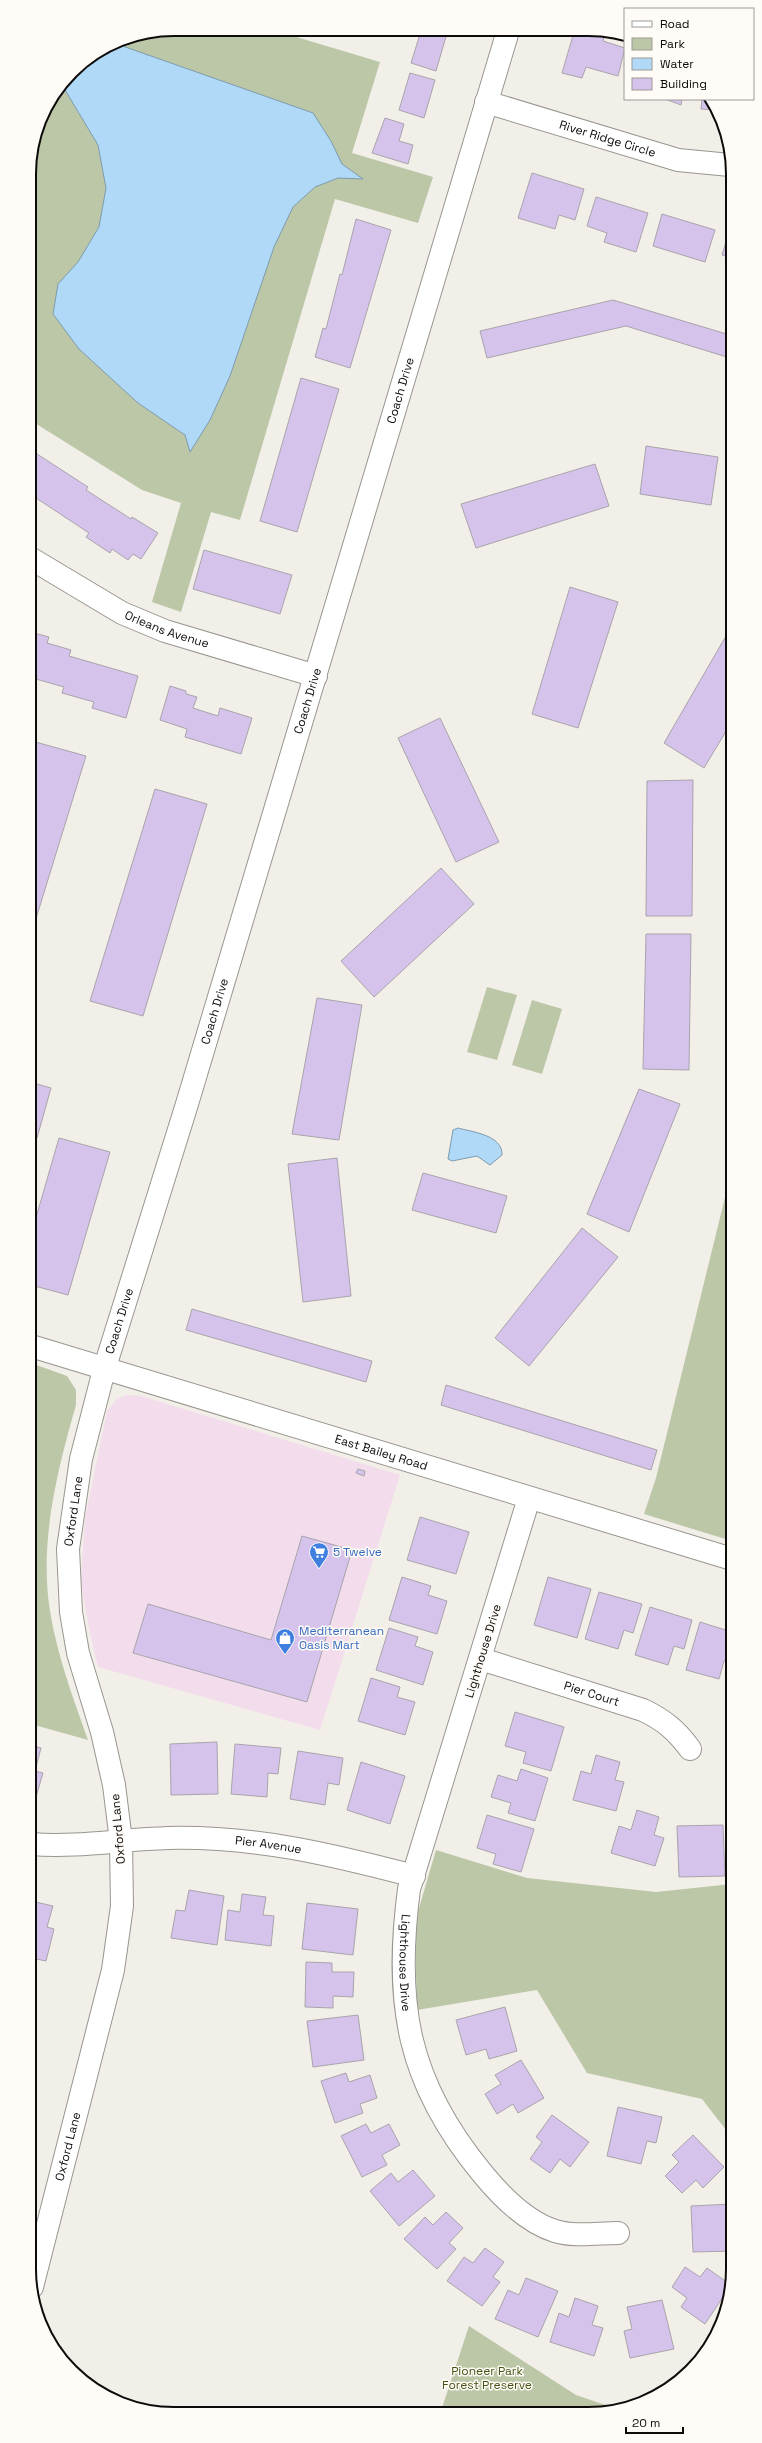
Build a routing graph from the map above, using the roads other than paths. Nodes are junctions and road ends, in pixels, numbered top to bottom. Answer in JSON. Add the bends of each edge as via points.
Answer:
{"nodes":[{"id":1,"x":506,"y":36,"type":"edge"},
{"id":2,"x":486,"y":102,"type":"junction"},
{"id":3,"x":726,"y":165,"type":"edge"},
{"id":4,"x":36,"y":562,"type":"edge"},
{"id":5,"x":316,"y":676,"type":"junction"},
{"id":6,"x":36,"y":1348,"type":"edge"},
{"id":7,"x":104,"y":1370,"type":"junction"},
{"id":8,"x":529,"y":1498,"type":"junction"},
{"id":9,"x":726,"y":1558,"type":"edge"},
{"id":10,"x":481,"y":1659,"type":"junction"},
{"id":11,"x":690,"y":1749,"type":"dead end"},
{"id":12,"x":121,"y":1841,"type":"junction"},
{"id":13,"x":36,"y":1844,"type":"edge"},
{"id":14,"x":414,"y":1876,"type":"junction"},
{"id":15,"x":618,"y":2233,"type":"dead end"},
{"id":16,"x":36,"y":2271,"type":"edge"}],
"edges":[{"from":1,"to":2,"type":"street","name":"Coach Drive"},
{"from":2,"to":3,"type":"street","name":"River Ridge Circle","via":[[678,160]]},
{"from":2,"to":5,"type":"street","name":"Coach Drive"},
{"from":4,"to":5,"type":"street","name":"Orleans Avenue","via":[[122,613],[165,631]]},
{"from":5,"to":7,"type":"street","name":"Coach Drive","via":[[185,1112]]},
{"from":6,"to":7,"type":"street","name":"East Bailey Road"},
{"from":7,"to":8,"type":"street","name":"East Bailey Road"},
{"from":7,"to":12,"type":"street","name":"Oxford Lane","via":[[81,1459],[71,1519],[68,1578],[78,1653],[102,1732],[114,1785]]},
{"from":8,"to":9,"type":"street","name":"East Bailey Road"},
{"from":8,"to":10,"type":"street","name":"Lighthouse Drive"},
{"from":10,"to":11,"type":"street","name":"Pier Court","via":[[662,1718],[676,1730]]},
{"from":10,"to":14,"type":"street","name":"Lighthouse Drive"},
{"from":12,"to":13,"type":"street","name":"Pier Avenue","via":[[68,1845]]},
{"from":12,"to":14,"type":"street","name":"Pier Avenue","via":[[168,1838],[239,1840],[286,1845]]},
{"from":12,"to":16,"type":"street","name":"Oxford Lane","via":[[122,1906],[113,1970]]},
{"from":14,"to":15,"type":"street","name":"Lighthouse Drive","via":[[409,1889],[402,1950],[404,2002],[416,2058],[430,2093],[451,2133],[492,2184],[543,2226],[573,2234]]}]}
